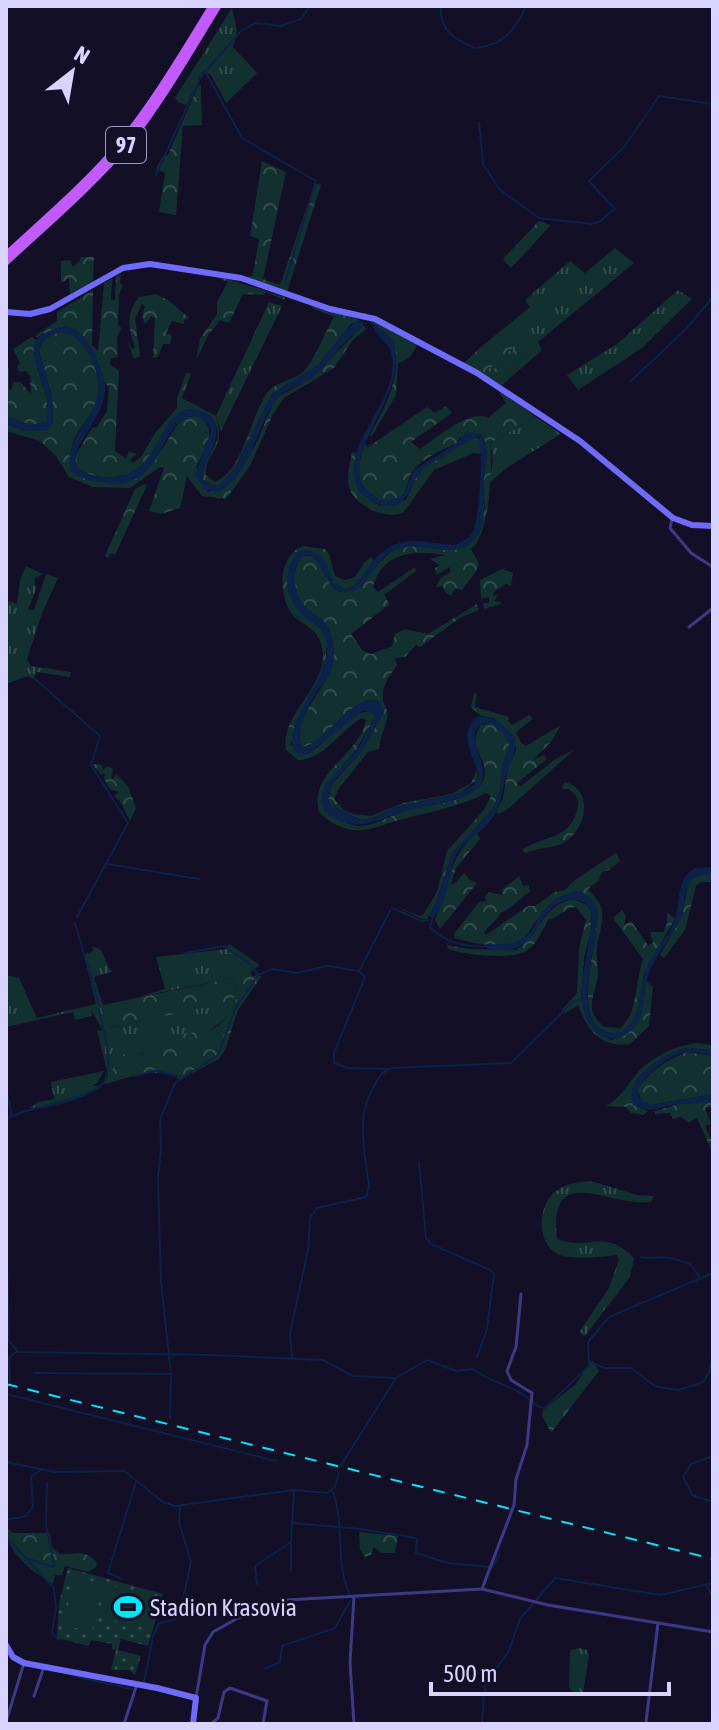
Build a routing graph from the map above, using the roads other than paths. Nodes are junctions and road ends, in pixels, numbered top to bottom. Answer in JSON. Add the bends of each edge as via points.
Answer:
{"nodes":[{"id":1,"x":212,"y":6,"type":"edge"},
{"id":2,"x":218,"y":6,"type":"edge"},
{"id":3,"x":6,"y":255,"type":"edge"},
{"id":4,"x":6,"y":262,"type":"edge"},
{"id":5,"x":6,"y":312,"type":"edge"},
{"id":6,"x":673,"y":518,"type":"junction"},
{"id":7,"x":713,"y":526,"type":"edge"},
{"id":8,"x":713,"y":567,"type":"edge"},
{"id":9,"x":713,"y":608,"type":"edge"},
{"id":10,"x":689,"y":627,"type":"dead end"},
{"id":11,"x":521,"y":1294,"type":"dead end"},
{"id":12,"x":482,"y":1589,"type":"junction"},
{"id":13,"x":354,"y":1596,"type":"junction"},
{"id":14,"x":658,"y":1623,"type":"junction"},
{"id":15,"x":713,"y":1632,"type":"edge"},
{"id":16,"x":6,"y":1648,"type":"edge"},
{"id":17,"x":24,"y":1663,"type":"junction"},
{"id":18,"x":44,"y":1667,"type":"junction"},
{"id":19,"x":137,"y":1684,"type":"junction"},
{"id":20,"x":34,"y":1696,"type":"dead end"},
{"id":21,"x":196,"y":1698,"type":"junction"},
{"id":22,"x":6,"y":1722,"type":"edge"},
{"id":23,"x":646,"y":1722,"type":"edge"},
{"id":24,"x":124,"y":1724,"type":"edge"},
{"id":25,"x":193,"y":1724,"type":"edge"},
{"id":26,"x":211,"y":1724,"type":"edge"},
{"id":27,"x":263,"y":1724,"type":"edge"},
{"id":28,"x":354,"y":1724,"type":"edge"}],
"edges":[{"from":1,"to":3,"type":"main road","number":"97","via":[[118,146]]},
{"from":2,"to":4,"type":"main road","number":"97","via":[[130,141]]},
{"from":5,"to":6,"type":"street","via":[[50,309],[115,271],[150,264],[241,278],[375,319],[477,373],[580,441]]},
{"from":6,"to":7,"type":"street"},
{"from":6,"to":8,"type":"street","via":[[670,528],[678,539]]},
{"from":9,"to":10,"type":"street"},
{"from":11,"to":12,"type":"street","via":[[516,1347],[507,1371],[511,1380],[532,1393],[527,1445],[512,1512]]},
{"from":12,"to":13,"type":"street"},
{"from":12,"to":14,"type":"street"},
{"from":13,"to":21,"type":"street","via":[[286,1600],[222,1626],[205,1645]]},
{"from":13,"to":28,"type":"street"},
{"from":14,"to":15,"type":"street"},
{"from":14,"to":23,"type":"street"},
{"from":16,"to":17,"type":"street"},
{"from":17,"to":18,"type":"street"},
{"from":17,"to":22,"type":"street"},
{"from":18,"to":19,"type":"street"},
{"from":18,"to":20,"type":"street"},
{"from":19,"to":21,"type":"street"},
{"from":19,"to":24,"type":"street"},
{"from":21,"to":25,"type":"street"},
{"from":26,"to":27,"type":"street","via":[[230,1688],[267,1701]]}]}
